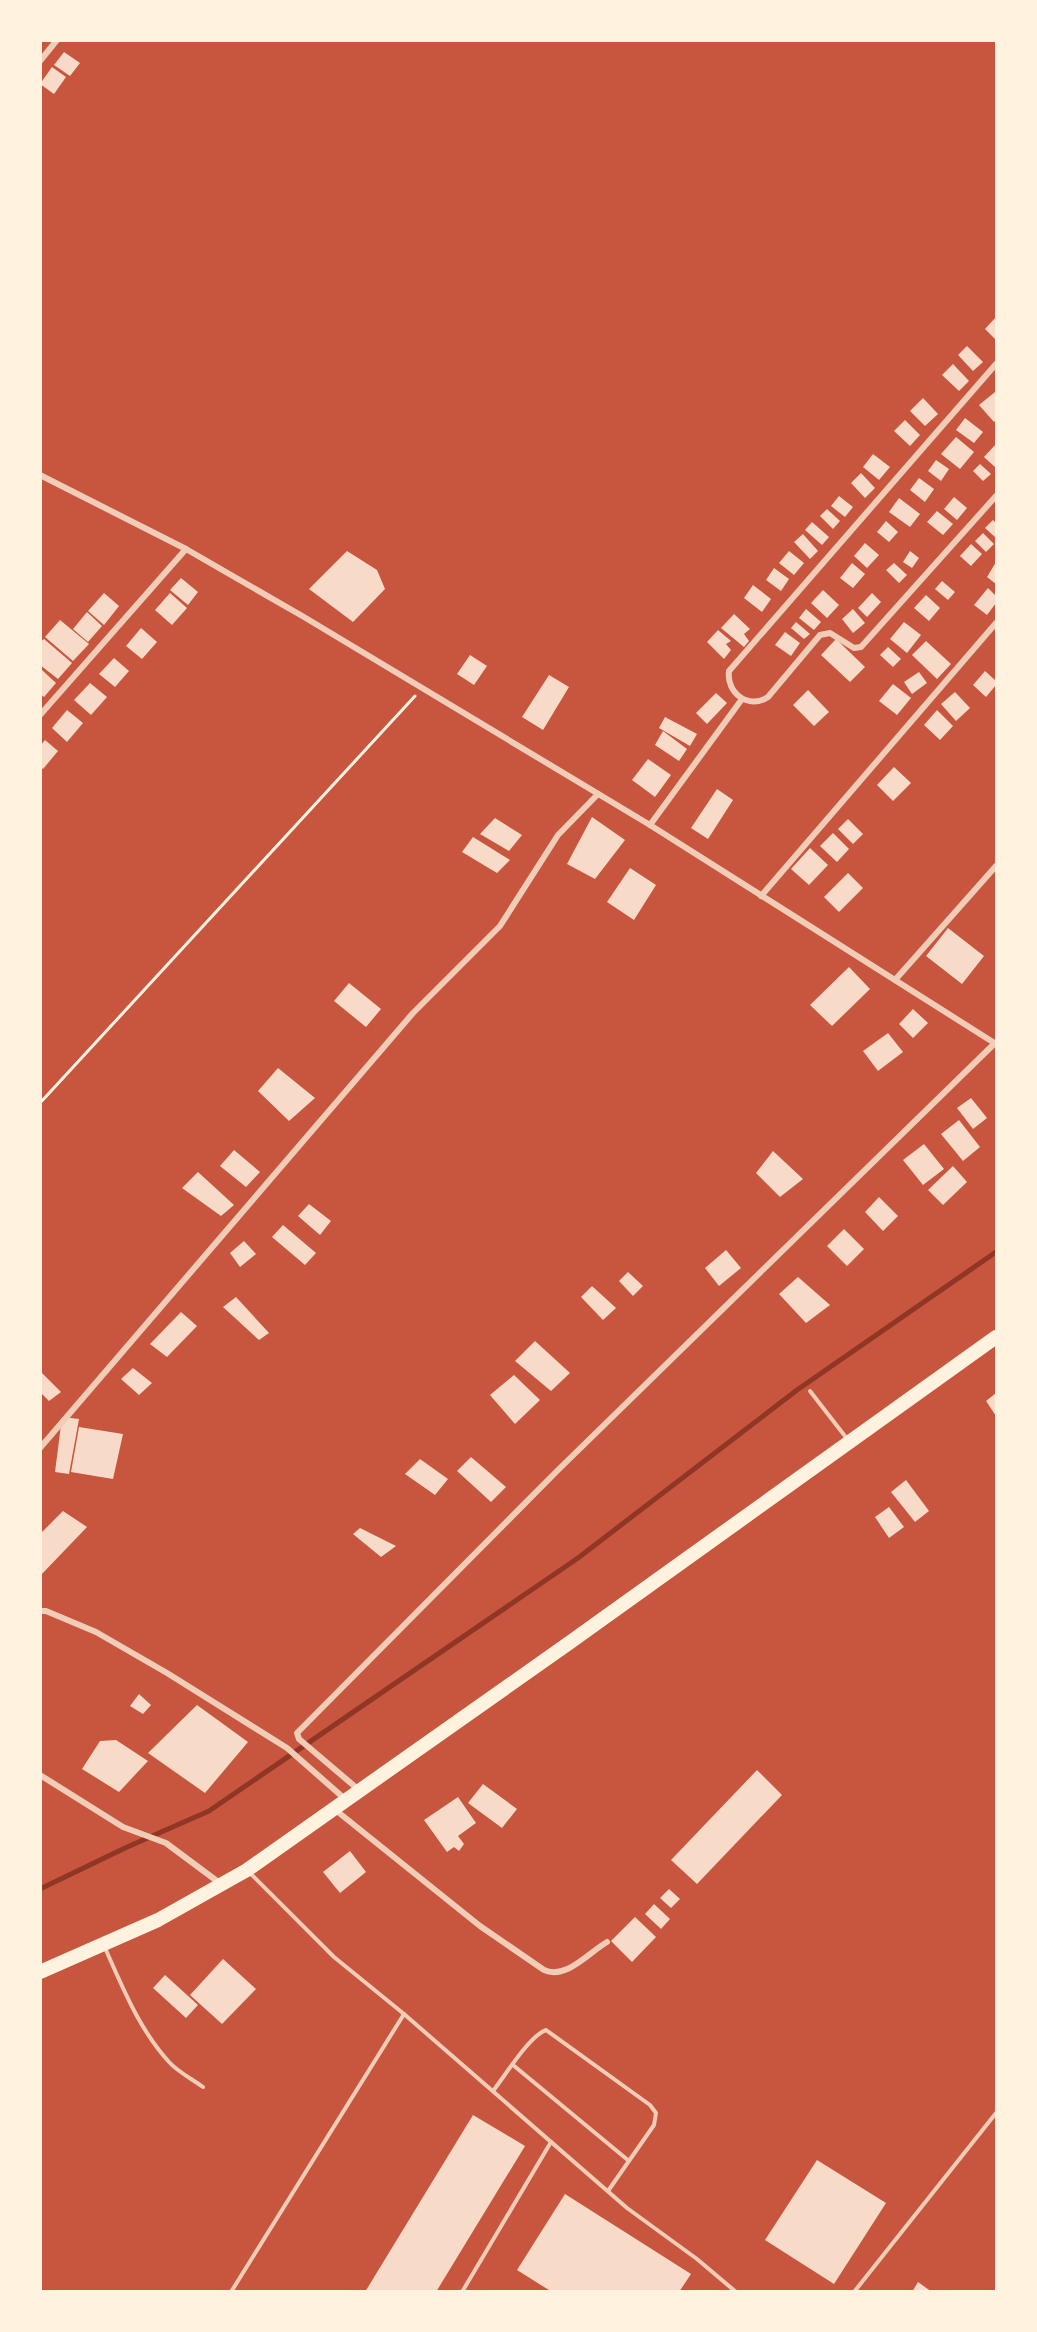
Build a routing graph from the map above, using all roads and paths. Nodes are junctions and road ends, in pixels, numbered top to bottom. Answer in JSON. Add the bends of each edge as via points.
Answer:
{"nodes":[{"id":1,"x":57,"y":40,"type":"edge"},
{"id":2,"x":40,"y":61,"type":"edge"},
{"id":3,"x":996,"y":364,"type":"edge"},
{"id":4,"x":40,"y":475,"type":"edge"},
{"id":5,"x":996,"y":496,"type":"edge"},
{"id":6,"x":186,"y":549,"type":"junction"},
{"id":7,"x":996,"y":624,"type":"edge"},
{"id":8,"x":422,"y":688,"type":"junction"},
{"id":9,"x":742,"y":699,"type":"junction"},
{"id":10,"x":40,"y":715,"type":"edge"},
{"id":11,"x":598,"y":794,"type":"junction"},
{"id":12,"x":650,"y":825,"type":"junction"},
{"id":13,"x":996,"y":866,"type":"edge"},
{"id":14,"x":761,"y":896,"type":"junction"},
{"id":15,"x":895,"y":980,"type":"junction"},
{"id":16,"x":996,"y":1043,"type":"edge"},
{"id":17,"x":40,"y":1103,"type":"edge"},
{"id":18,"x":996,"y":1337,"type":"edge"},
{"id":19,"x":810,"y":1390,"type":"dead end"},
{"id":20,"x":849,"y":1442,"type":"junction"},
{"id":21,"x":40,"y":1448,"type":"edge"},
{"id":22,"x":40,"y":1611,"type":"edge"},
{"id":23,"x":40,"y":1775,"type":"edge"},
{"id":24,"x":359,"y":1790,"type":"junction"},
{"id":25,"x":346,"y":1800,"type":"junction"},
{"id":26,"x":333,"y":1808,"type":"junction"},
{"id":27,"x":247,"y":1870,"type":"junction"},
{"id":28,"x":221,"y":1884,"type":"junction"},
{"id":29,"x":607,"y":1942,"type":"dead end"},
{"id":30,"x":103,"y":1944,"type":"junction"},
{"id":31,"x":40,"y":1972,"type":"edge"},
{"id":32,"x":404,"y":2014,"type":"junction"},
{"id":33,"x":513,"y":2065,"type":"junction"},
{"id":34,"x":203,"y":2087,"type":"dead end"},
{"id":35,"x":493,"y":2091,"type":"junction"},
{"id":36,"x":996,"y":2113,"type":"edge"},
{"id":37,"x":989,"y":2120,"type":"junction"},
{"id":38,"x":996,"y":2125,"type":"edge"},
{"id":39,"x":551,"y":2142,"type":"junction"},
{"id":40,"x":629,"y":2161,"type":"junction"},
{"id":41,"x":608,"y":2191,"type":"junction"},
{"id":42,"x":231,"y":2292,"type":"edge"},
{"id":43,"x":462,"y":2292,"type":"edge"},
{"id":44,"x":736,"y":2292,"type":"edge"},
{"id":45,"x":854,"y":2292,"type":"edge"}],
"edges":[{"from":1,"to":2,"type":"street"},
{"from":3,"to":9,"type":"street","via":[[729,671],[730,686]]},
{"from":4,"to":6,"type":"street"},
{"from":5,"to":9,"type":"street","via":[[866,644],[854,648],[830,633],[820,635],[768,698],[752,703]]},
{"from":6,"to":8,"type":"street"},
{"from":6,"to":10,"type":"street"},
{"from":7,"to":14,"type":"street"},
{"from":8,"to":11,"type":"street"},
{"from":8,"to":17,"type":"path"},
{"from":9,"to":12,"type":"street"},
{"from":11,"to":12,"type":"street"},
{"from":11,"to":21,"type":"street","via":[[558,835],[500,926],[413,1013]]},
{"from":12,"to":14,"type":"street"},
{"from":13,"to":15,"type":"street"},
{"from":14,"to":15,"type":"street"},
{"from":15,"to":16,"type":"street"},
{"from":16,"to":24,"type":"street","via":[[558,1470],[301,1728],[297,1736],[302,1742]]},
{"from":18,"to":20,"type":"highway"},
{"from":19,"to":20,"type":"lane"},
{"from":20,"to":24,"type":"highway"},
{"from":22,"to":25,"type":"street","via":[[96,1632],[167,1673],[287,1748]]},
{"from":23,"to":28,"type":"street","via":[[123,1827],[166,1843]]},
{"from":24,"to":25,"type":"highway"},
{"from":25,"to":26,"type":"highway"},
{"from":26,"to":27,"type":"highway"},
{"from":26,"to":29,"type":"street","via":[[480,1926],[544,1970],[566,1970]]},
{"from":27,"to":28,"type":"highway"},
{"from":27,"to":32,"type":"lane","via":[[334,1957]]},
{"from":28,"to":30,"type":"highway","via":[[158,1920]]},
{"from":30,"to":31,"type":"highway"},
{"from":30,"to":34,"type":"lane","via":[[149,2037],[171,2064]]},
{"from":32,"to":35,"type":"lane"},
{"from":32,"to":42,"type":"lane"},
{"from":33,"to":35,"type":"lane"},
{"from":33,"to":40,"type":"lane"},
{"from":33,"to":40,"type":"lane","via":[[546,2030],[650,2105],[657,2118]]},
{"from":35,"to":39,"type":"lane"},
{"from":36,"to":37,"type":"lane"},
{"from":37,"to":38,"type":"lane"},
{"from":37,"to":45,"type":"lane"},
{"from":39,"to":41,"type":"lane"},
{"from":39,"to":43,"type":"lane"},
{"from":40,"to":41,"type":"lane"},
{"from":41,"to":44,"type":"lane"}]}
